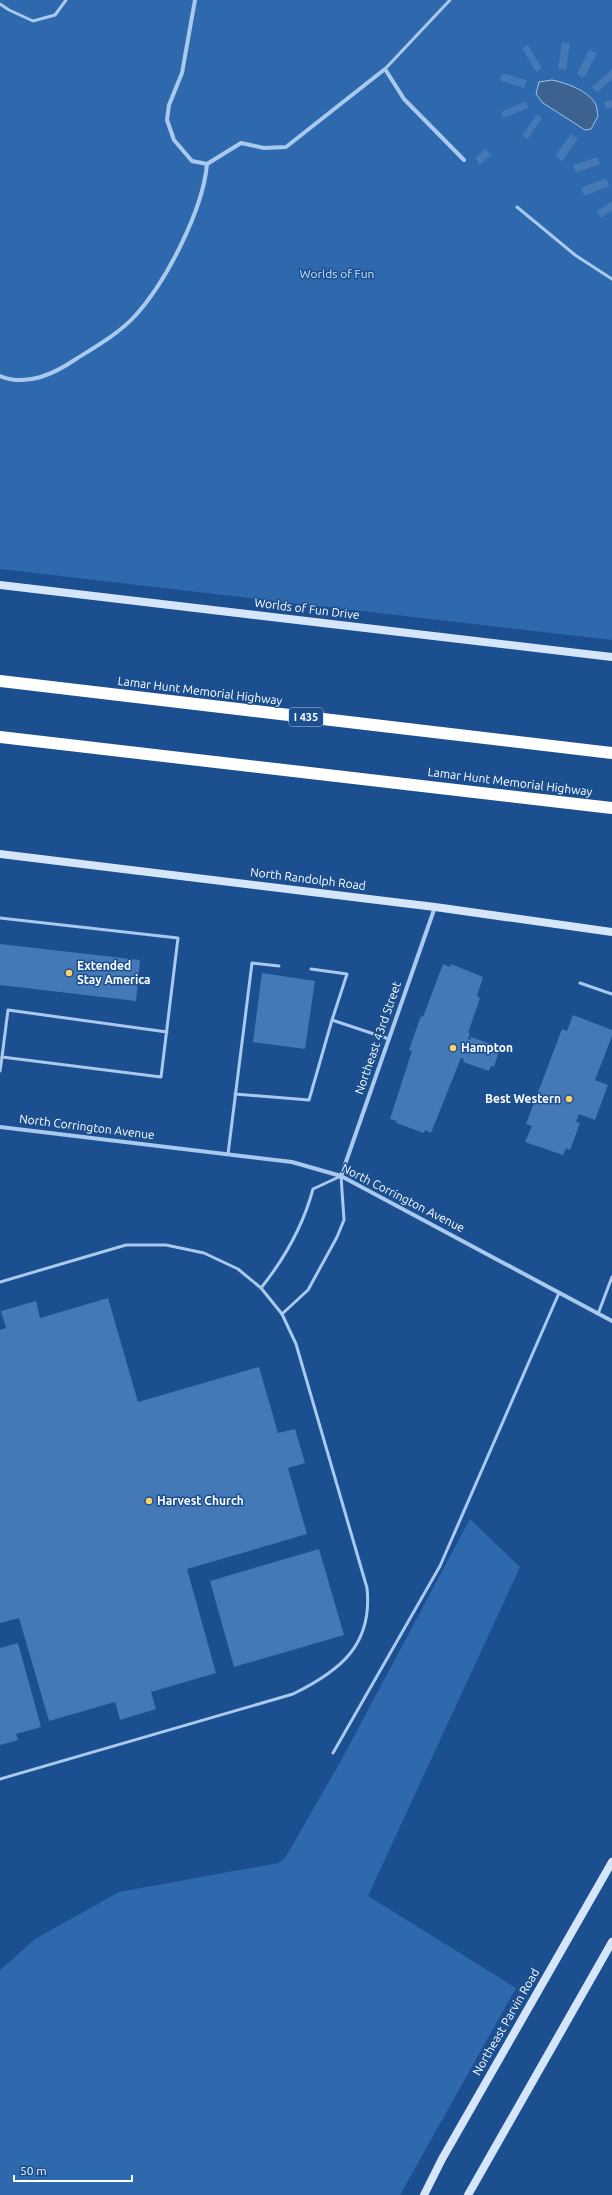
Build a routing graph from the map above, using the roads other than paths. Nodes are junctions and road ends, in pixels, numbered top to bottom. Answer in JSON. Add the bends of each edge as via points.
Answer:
{"nodes":[{"id":1,"x":66,"y":0,"type":"edge"},
{"id":2,"x":195,"y":0,"type":"edge"},
{"id":3,"x":450,"y":0,"type":"edge"},
{"id":4,"x":0,"y":4,"type":"edge"},
{"id":5,"x":385,"y":69,"type":"junction"},
{"id":6,"x":464,"y":160,"type":"dead end"},
{"id":7,"x":207,"y":164,"type":"junction"},
{"id":8,"x":517,"y":207,"type":"dead end"},
{"id":9,"x":612,"y":278,"type":"edge"},
{"id":10,"x":0,"y":376,"type":"edge"},
{"id":11,"x":0,"y":585,"type":"edge"},
{"id":12,"x":612,"y":658,"type":"edge"},
{"id":13,"x":0,"y":681,"type":"edge"},
{"id":14,"x":0,"y":737,"type":"edge"},
{"id":15,"x":612,"y":753,"type":"edge"},
{"id":16,"x":612,"y":808,"type":"edge"},
{"id":17,"x":0,"y":854,"type":"edge"},
{"id":18,"x":435,"y":907,"type":"junction"},
{"id":19,"x":0,"y":918,"type":"edge"},
{"id":20,"x":612,"y":932,"type":"edge"},
{"id":21,"x":280,"y":966,"type":"dead end"},
{"id":22,"x":311,"y":969,"type":"dead end"},
{"id":23,"x":580,"y":983,"type":"dead end"},
{"id":24,"x":612,"y":994,"type":"edge"},
{"id":25,"x":332,"y":1020,"type":"junction"},
{"id":26,"x":167,"y":1032,"type":"junction"},
{"id":27,"x":389,"y":1039,"type":"junction"},
{"id":28,"x":2,"y":1057,"type":"junction"},
{"id":29,"x":0,"y":1067,"type":"edge"},
{"id":30,"x":0,"y":1071,"type":"edge"},
{"id":31,"x":235,"y":1094,"type":"junction"},
{"id":32,"x":0,"y":1127,"type":"edge"},
{"id":33,"x":228,"y":1154,"type":"junction"},
{"id":34,"x":341,"y":1176,"type":"junction"},
{"id":35,"x":612,"y":1277,"type":"edge"},
{"id":36,"x":0,"y":1282,"type":"edge"},
{"id":37,"x":261,"y":1288,"type":"junction"},
{"id":38,"x":559,"y":1293,"type":"junction"},
{"id":39,"x":282,"y":1314,"type":"junction"},
{"id":40,"x":598,"y":1314,"type":"junction"},
{"id":41,"x":612,"y":1322,"type":"edge"},
{"id":42,"x":333,"y":1753,"type":"dead end"},
{"id":43,"x":0,"y":1779,"type":"edge"},
{"id":44,"x":612,"y":1862,"type":"edge"},
{"id":45,"x":612,"y":1942,"type":"edge"},
{"id":46,"x":424,"y":2195,"type":"edge"},
{"id":47,"x":468,"y":2195,"type":"edge"}],
"edges":[{"from":1,"to":4,"type":"lane","via":[[55,15],[32,21]]},
{"from":2,"to":7,"type":"street","via":[[182,73],[169,105],[167,120],[174,140],[192,161]]},
{"from":3,"to":5,"type":"lane"},
{"from":5,"to":6,"type":"street","via":[[404,99]]},
{"from":5,"to":7,"type":"street","via":[[286,147],[264,148],[241,142]]},
{"from":7,"to":10,"type":"street","via":[[206,181],[191,224],[164,275],[135,316],[107,339],[58,371],[29,381]]},
{"from":8,"to":9,"type":"lane","via":[[574,255]]},
{"from":11,"to":12,"type":"main road","name":"Worlds of Fun Drive"},
{"from":13,"to":15,"type":"highway","name":"Lamar Hunt Memorial Highway","number":"I 435"},
{"from":14,"to":16,"type":"highway","name":"Lamar Hunt Memorial Highway"},
{"from":17,"to":18,"type":"main road","name":"North Randolph Road"},
{"from":18,"to":20,"type":"main road","name":"North Randolph Road"},
{"from":18,"to":27,"type":"street","name":"Northeast 43rd Street"},
{"from":19,"to":26,"type":"lane","via":[[178,938]]},
{"from":21,"to":31,"type":"lane","via":[[252,963]]},
{"from":22,"to":25,"type":"lane","via":[[347,974]]},
{"from":23,"to":24,"type":"lane"},
{"from":25,"to":27,"type":"lane"},
{"from":25,"to":31,"type":"lane","via":[[309,1100]]},
{"from":26,"to":28,"type":"lane","via":[[161,1077]]},
{"from":26,"to":28,"type":"lane","via":[[8,1010]]},
{"from":27,"to":34,"type":"street","name":"Northeast 43rd Street"},
{"from":28,"to":29,"type":"lane"},
{"from":29,"to":30,"type":"lane"},
{"from":31,"to":33,"type":"lane"},
{"from":32,"to":33,"type":"street","name":"North Corrington Avenue"},
{"from":33,"to":34,"type":"street","name":"North Corrington Avenue","via":[[292,1162]]},
{"from":34,"to":37,"type":"lane","via":[[313,1189],[293,1241]]},
{"from":34,"to":38,"type":"street","name":"North Corrington Avenue"},
{"from":34,"to":39,"type":"lane","via":[[344,1220],[337,1237],[308,1290]]},
{"from":35,"to":40,"type":"lane"},
{"from":36,"to":37,"type":"lane","via":[[126,1245],[166,1245],[204,1253],[238,1270]]},
{"from":37,"to":39,"type":"lane"},
{"from":38,"to":40,"type":"street","name":"North Corrington Avenue"},
{"from":38,"to":42,"type":"lane","via":[[440,1566]]},
{"from":39,"to":43,"type":"lane","via":[[296,1344],[367,1588],[365,1626],[351,1654],[332,1673],[293,1694]]},
{"from":40,"to":41,"type":"street","name":"North Corrington Avenue"},
{"from":44,"to":46,"type":"main road","name":"Northeast Parvin Road","via":[[442,2159]]},
{"from":45,"to":47,"type":"main road"}]}
